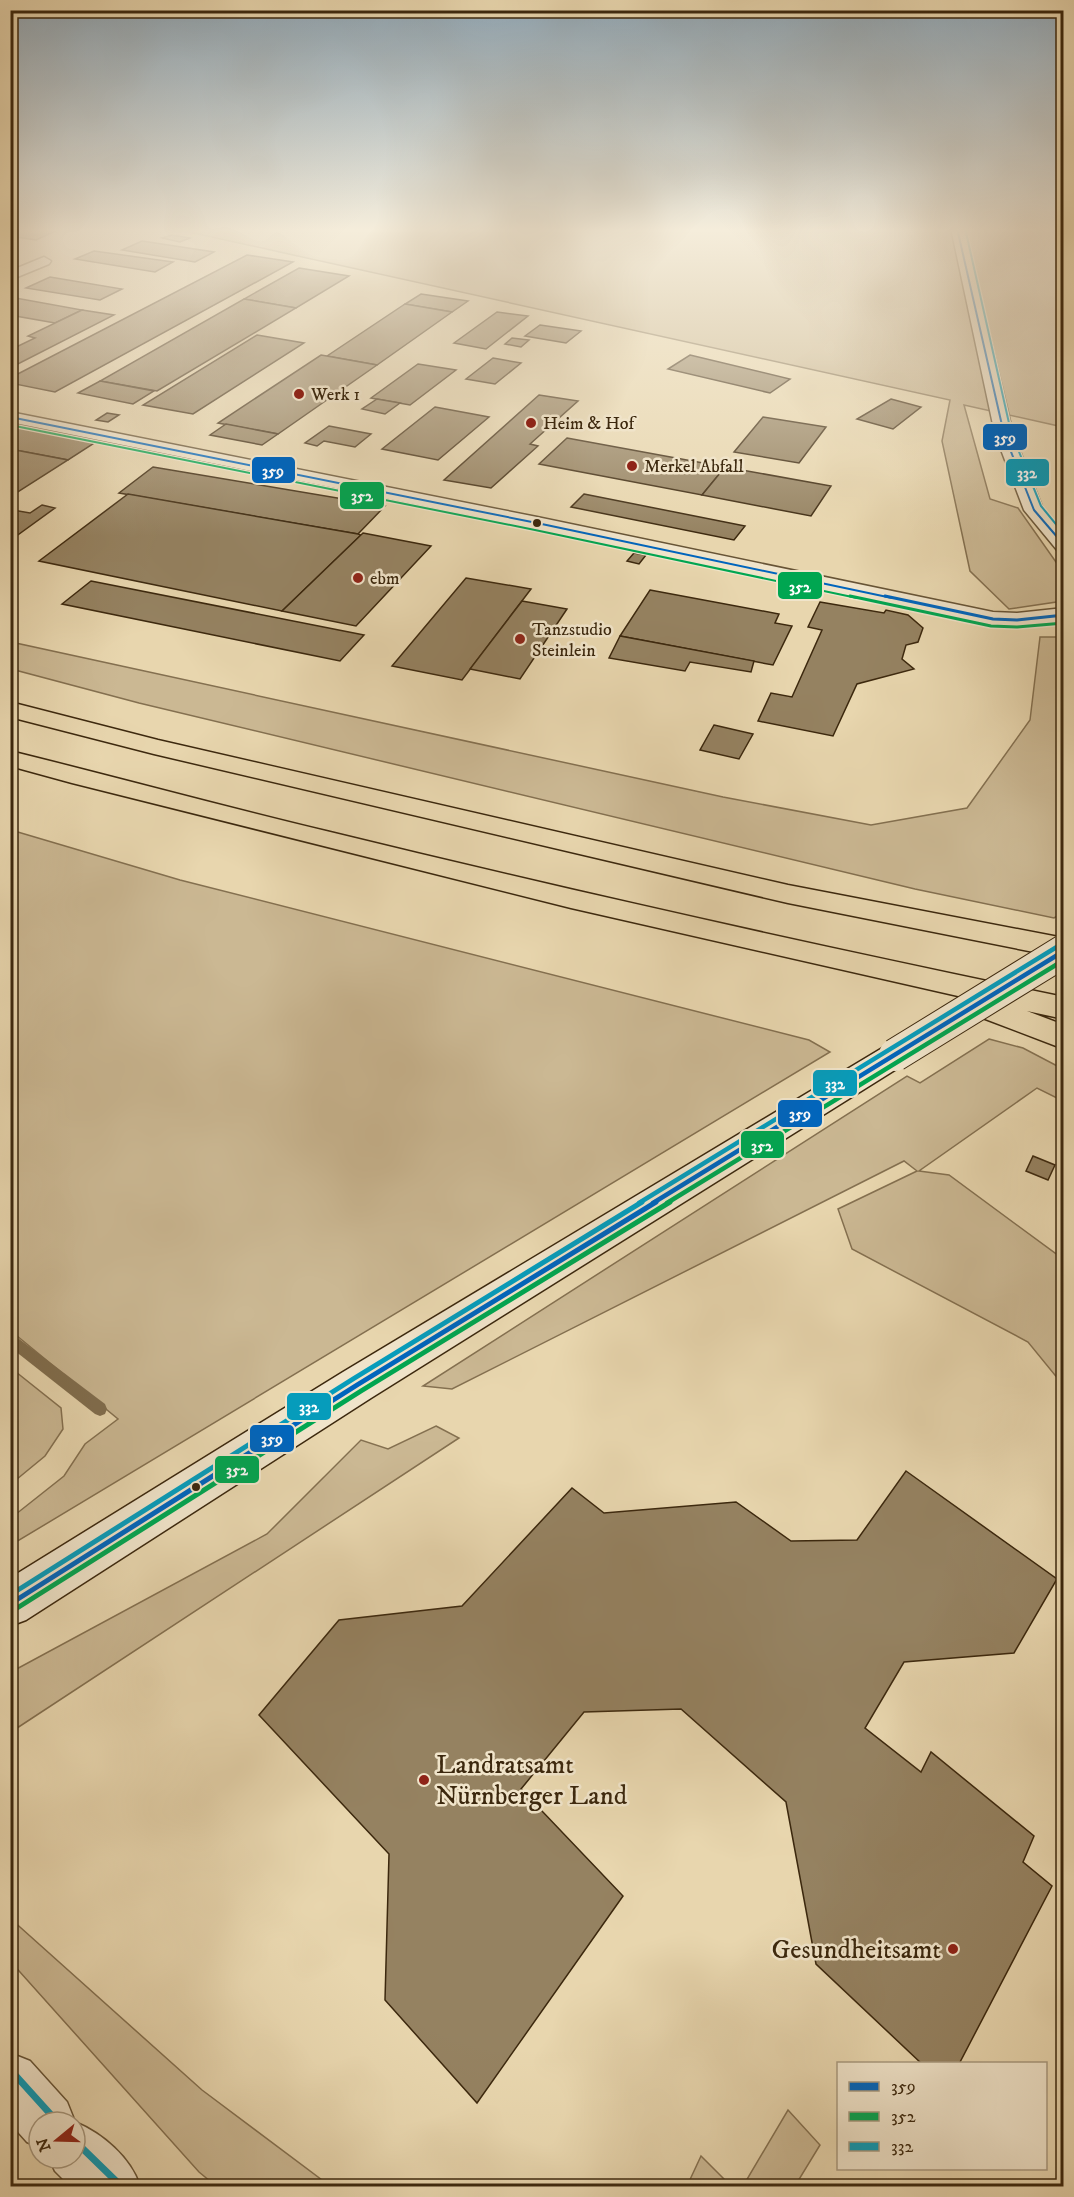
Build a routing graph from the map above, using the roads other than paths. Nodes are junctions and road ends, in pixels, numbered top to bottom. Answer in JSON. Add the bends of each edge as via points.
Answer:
{"nodes":[{"id":1,"x":981,"y":331,"type":"edge"},
{"id":2,"x":10,"y":417,"type":"edge"},
{"id":3,"x":1064,"y":546,"type":"edge"},
{"id":4,"x":1064,"y":615,"type":"edge"},
{"id":5,"x":1017,"y":620,"type":"junction"},
{"id":6,"x":1064,"y":627,"type":"edge"},
{"id":7,"x":10,"y":709,"type":"edge"},
{"id":8,"x":10,"y":758,"type":"edge"},
{"id":9,"x":1064,"y":950,"type":"edge"},
{"id":10,"x":914,"y":978,"type":"junction"},
{"id":11,"x":1064,"y":1008,"type":"edge"},
{"id":12,"x":1064,"y":1038,"type":"edge"},
{"id":13,"x":10,"y":1604,"type":"edge"},
{"id":14,"x":10,"y":2080,"type":"edge"},
{"id":15,"x":36,"y":2110,"type":"edge"},
{"id":16,"x":87,"y":2163,"type":"edge"},
{"id":17,"x":111,"y":2187,"type":"edge"}],
"edges":[{"from":1,"to":3,"type":"street","via":[[1004,434],[1022,482],[1039,516]]},
{"from":2,"to":5,"type":"street","via":[[537,522],[993,619]]},
{"from":4,"to":5,"type":"street"},
{"from":5,"to":6,"type":"street"},
{"from":7,"to":9,"type":"highway","via":[[154,747],[777,891]]},
{"from":8,"to":10,"type":"highway","via":[[416,863]]},
{"from":9,"to":13,"type":"street","bridge":true,"via":[[357,1385]]},
{"from":10,"to":11,"type":"highway"},
{"from":10,"to":12,"type":"highway"},
{"from":14,"to":15,"type":"street"},
{"from":16,"to":17,"type":"street"}]}
